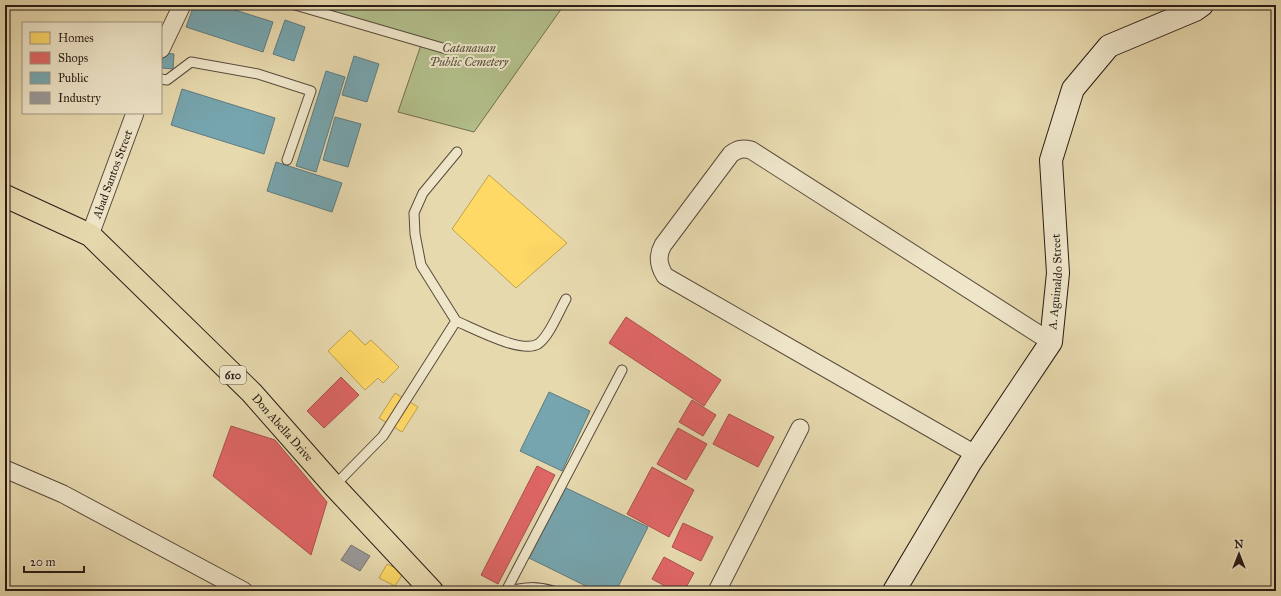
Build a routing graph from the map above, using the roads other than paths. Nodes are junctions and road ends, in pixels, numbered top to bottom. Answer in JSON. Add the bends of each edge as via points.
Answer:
{"nodes":[{"id":1,"x":182,"y":5,"type":"edge"},
{"id":2,"x":295,"y":5,"type":"edge"},
{"id":3,"x":1202,"y":5,"type":"edge"},
{"id":4,"x":162,"y":47,"type":"edge"},
{"id":5,"x":446,"y":49,"type":"dead end"},
{"id":6,"x":162,"y":79,"type":"edge"},
{"id":7,"x":135,"y":114,"type":"edge"},
{"id":8,"x":457,"y":152,"type":"dead end"},
{"id":9,"x":286,"y":160,"type":"dead end"},
{"id":10,"x":5,"y":196,"type":"edge"},
{"id":11,"x":90,"y":235,"type":"junction"},
{"id":12,"x":566,"y":299,"type":"dead end"},
{"id":13,"x":456,"y":321,"type":"junction"},
{"id":14,"x":1051,"y":342,"type":"junction"},
{"id":15,"x":622,"y":370,"type":"dead end"},
{"id":16,"x":800,"y":428,"type":"dead end"},
{"id":17,"x":975,"y":454,"type":"junction"},
{"id":18,"x":5,"y":469,"type":"edge"},
{"id":19,"x":334,"y":486,"type":"junction"},
{"id":20,"x":244,"y":591,"type":"edge"},
{"id":21,"x":432,"y":591,"type":"edge"},
{"id":22,"x":507,"y":591,"type":"edge"},
{"id":23,"x":553,"y":591,"type":"edge"},
{"id":24,"x":717,"y":591,"type":"edge"},
{"id":25,"x":894,"y":591,"type":"edge"}],
"edges":[{"from":1,"to":4,"type":"street"},
{"from":2,"to":5,"type":"lane"},
{"from":3,"to":14,"type":"main road","name":"A. Aguinaldo Street","via":[[1109,46],[1073,89],[1051,160],[1058,273]]},
{"from":6,"to":9,"type":"lane","via":[[167,80],[191,62],[258,74],[311,91]]},
{"from":7,"to":11,"type":"street","name":"Abad Santos Street"},
{"from":8,"to":13,"type":"lane","via":[[423,193],[414,213],[421,266]]},
{"from":10,"to":11,"type":"main road","name":"Don Abella Drive","number":"610"},
{"from":11,"to":19,"type":"main road","name":"Don Abella Drive","number":"610","via":[[252,393]]},
{"from":12,"to":13,"type":"lane","via":[[545,336],[531,347],[508,343]]},
{"from":13,"to":19,"type":"lane","via":[[383,436]]},
{"from":14,"to":17,"type":"main road","name":"A. Aguinaldo Street"},
{"from":14,"to":17,"type":"street","via":[[751,150],[737,149],[730,154],[663,245],[659,252],[659,261],[665,276]]},
{"from":15,"to":22,"type":"lane"},
{"from":16,"to":24,"type":"street"},
{"from":17,"to":25,"type":"main road","name":"A. Aguinaldo Street"},
{"from":18,"to":20,"type":"street","via":[[63,494]]},
{"from":19,"to":21,"type":"main road","name":"Don Abella Drive","number":"610"},
{"from":22,"to":23,"type":"lane","via":[[531,587]]}]}
